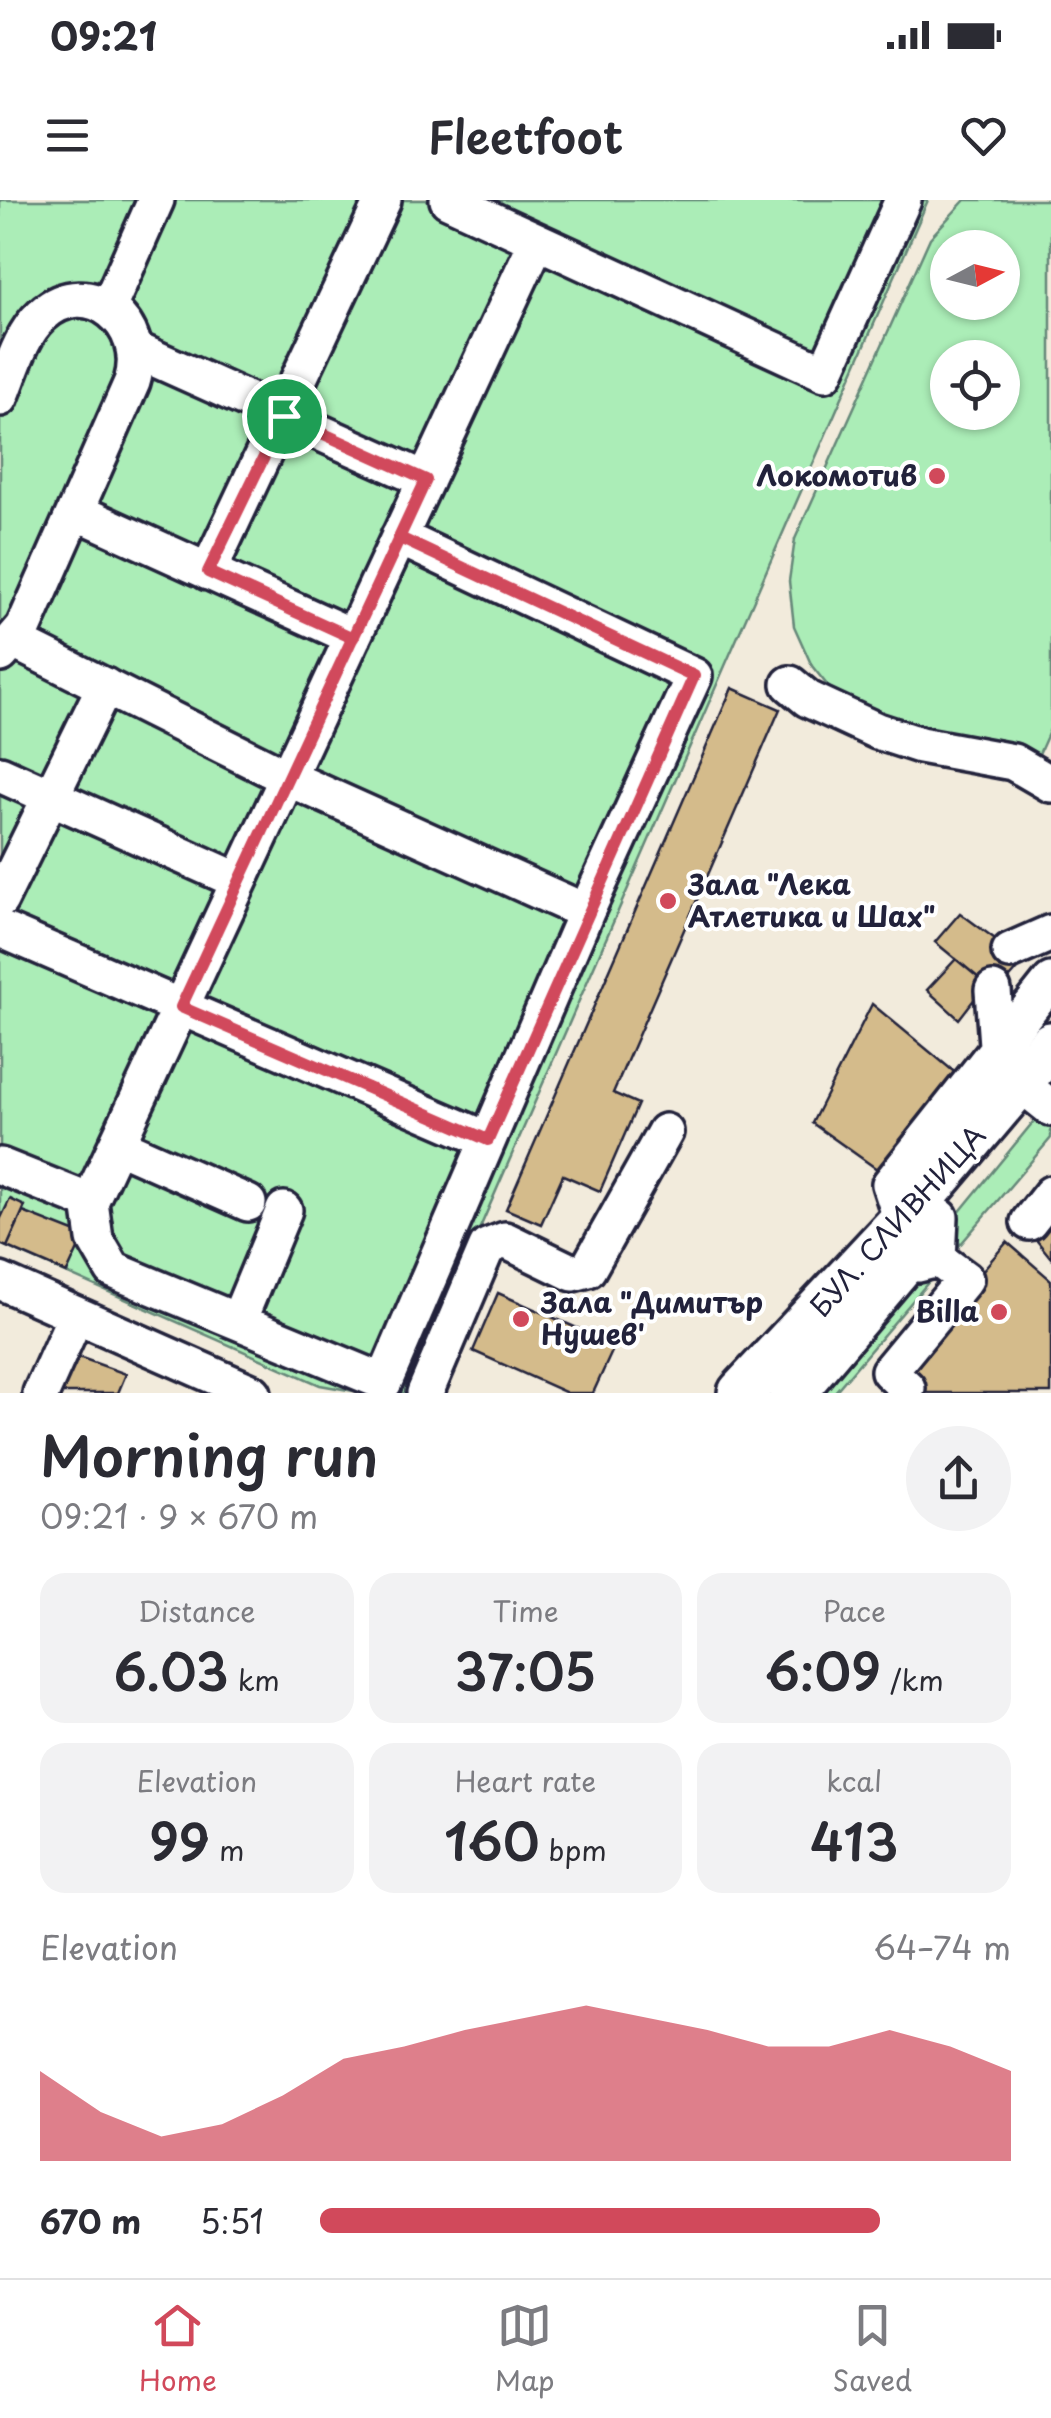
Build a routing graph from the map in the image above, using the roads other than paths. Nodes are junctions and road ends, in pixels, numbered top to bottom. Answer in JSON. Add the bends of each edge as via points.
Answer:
{"nodes":[{"id":1,"x":156,"y":200,"type":"edge"},
{"id":2,"x":383,"y":200,"type":"edge"},
{"id":3,"x":448,"y":200,"type":"edge"},
{"id":4,"x":904,"y":200,"type":"edge"},
{"id":5,"x":522,"y":223,"type":"edge"},
{"id":6,"x":108,"y":308,"type":"junction"},
{"id":7,"x":136,"y":350,"type":"junction"},
{"id":8,"x":0,"y":398,"type":"edge"},
{"id":9,"x":284,"y":416,"type":"junction"},
{"id":10,"x":426,"y":480,"type":"junction"},
{"id":11,"x":75,"y":511,"type":"junction"},
{"id":12,"x":400,"y":538,"type":"junction"},
{"id":13,"x":208,"y":572,"type":"junction"},
{"id":14,"x":353,"y":638,"type":"junction"},
{"id":15,"x":8,"y":648,"type":"edge"},
{"id":16,"x":790,"y":684,"type":"dead end"},
{"id":17,"x":105,"y":686,"type":"junction"},
{"id":18,"x":0,"y":774,"type":"edge"},
{"id":19,"x":288,"y":778,"type":"junction"},
{"id":20,"x":1051,"y":784,"type":"edge"},
{"id":21,"x":48,"y":798,"type":"junction"},
{"id":22,"x":239,"y":881,"type":"junction"},
{"id":23,"x":0,"y":900,"type":"edge"},
{"id":24,"x":586,"y":912,"type":"junction"},
{"id":25,"x":0,"y":929,"type":"edge"},
{"id":26,"x":1051,"y":933,"type":"edge"},
{"id":27,"x":1010,"y":951,"type":"dead end"},
{"id":28,"x":1051,"y":980,"type":"edge"},
{"id":29,"x":993,"y":990,"type":"dead end"},
{"id":30,"x":181,"y":1007,"type":"junction"},
{"id":31,"x":1051,"y":1044,"type":"edge"},
{"id":32,"x":997,"y":1048,"type":"junction"},
{"id":33,"x":1035,"y":1097,"type":"edge"},
{"id":34,"x":665,"y":1132,"type":"dead end"},
{"id":35,"x":488,"y":1140,"type":"junction"},
{"id":36,"x":117,"y":1145,"type":"junction"},
{"id":37,"x":0,"y":1166,"type":"edge"},
{"id":38,"x":1051,"y":1194,"type":"edge"},
{"id":39,"x":90,"y":1202,"type":"junction"},
{"id":40,"x":248,"y":1204,"type":"dead end"},
{"id":41,"x":284,"y":1210,"type":"dead end"},
{"id":42,"x":1029,"y":1222,"type":"dead end"},
{"id":43,"x":919,"y":1241,"type":"junction"},
{"id":44,"x":0,"y":1281,"type":"edge"},
{"id":45,"x":76,"y":1314,"type":"junction"},
{"id":46,"x":238,"y":1321,"type":"junction"},
{"id":47,"x":907,"y":1388,"type":"dead end"},
{"id":48,"x":40,"y":1393,"type":"edge"},
{"id":49,"x":253,"y":1393,"type":"edge"},
{"id":50,"x":425,"y":1393,"type":"edge"},
{"id":51,"x":741,"y":1393,"type":"edge"},
{"id":52,"x":792,"y":1393,"type":"edge"}],
"edges":[{"from":1,"to":6,"type":"street"},
{"from":2,"to":9,"type":"street"},
{"from":3,"to":5,"type":"street"},
{"from":4,"to":5,"type":"street","via":[[825,373]]},
{"from":5,"to":10,"type":"street"},
{"from":6,"to":7,"type":"street","via":[[130,331]]},
{"from":6,"to":8,"type":"street","via":[[70,302],[41,316]]},
{"from":7,"to":9,"type":"street"},
{"from":7,"to":11,"type":"street","via":[[132,382]]},
{"from":9,"to":10,"type":"street"},
{"from":9,"to":13,"type":"street"},
{"from":10,"to":12,"type":"street"},
{"from":11,"to":13,"type":"street"},
{"from":11,"to":15,"type":"street"},
{"from":12,"to":14,"type":"street"},
{"from":12,"to":24,"type":"street","via":[[694,676]]},
{"from":13,"to":14,"type":"street"},
{"from":14,"to":19,"type":"street"},
{"from":15,"to":17,"type":"street"},
{"from":16,"to":20,"type":"street","via":[[877,731],[1013,762]]},
{"from":17,"to":19,"type":"street"},
{"from":17,"to":21,"type":"street"},
{"from":18,"to":21,"type":"street"},
{"from":19,"to":22,"type":"street"},
{"from":19,"to":24,"type":"street"},
{"from":21,"to":22,"type":"street"},
{"from":21,"to":23,"type":"street"},
{"from":22,"to":30,"type":"street"},
{"from":24,"to":35,"type":"street"},
{"from":25,"to":30,"type":"street"},
{"from":26,"to":27,"type":"street"},
{"from":28,"to":32,"type":"street"},
{"from":29,"to":32,"type":"street"},
{"from":30,"to":35,"type":"street"},
{"from":30,"to":36,"type":"street"},
{"from":31,"to":33,"type":"main road","name":"БУЛ. СЛИВНИЦА"},
{"from":32,"to":33,"type":"street"},
{"from":32,"to":43,"type":"street","via":[[890,1184]]},
{"from":33,"to":43,"type":"main road","name":"БУЛ. СЛИВНИЦА"},
{"from":34,"to":50,"type":"street","via":[[588,1269],[573,1273],[505,1240],[488,1247]]},
{"from":35,"to":46,"type":"street","via":[[384,1382]]},
{"from":36,"to":39,"type":"street"},
{"from":36,"to":40,"type":"street"},
{"from":37,"to":39,"type":"street"},
{"from":38,"to":42,"type":"street"},
{"from":39,"to":46,"type":"street","via":[[96,1238],[114,1270]]},
{"from":41,"to":46,"type":"street"},
{"from":43,"to":47,"type":"street","via":[[965,1280],[889,1371]]},
{"from":43,"to":51,"type":"main road","name":"БУЛ. СЛИВНИЦА"},
{"from":43,"to":52,"type":"main road","name":"БУЛ. СЛИВНИЦА"},
{"from":44,"to":45,"type":"street"},
{"from":45,"to":48,"type":"street"},
{"from":45,"to":49,"type":"street"}]}
